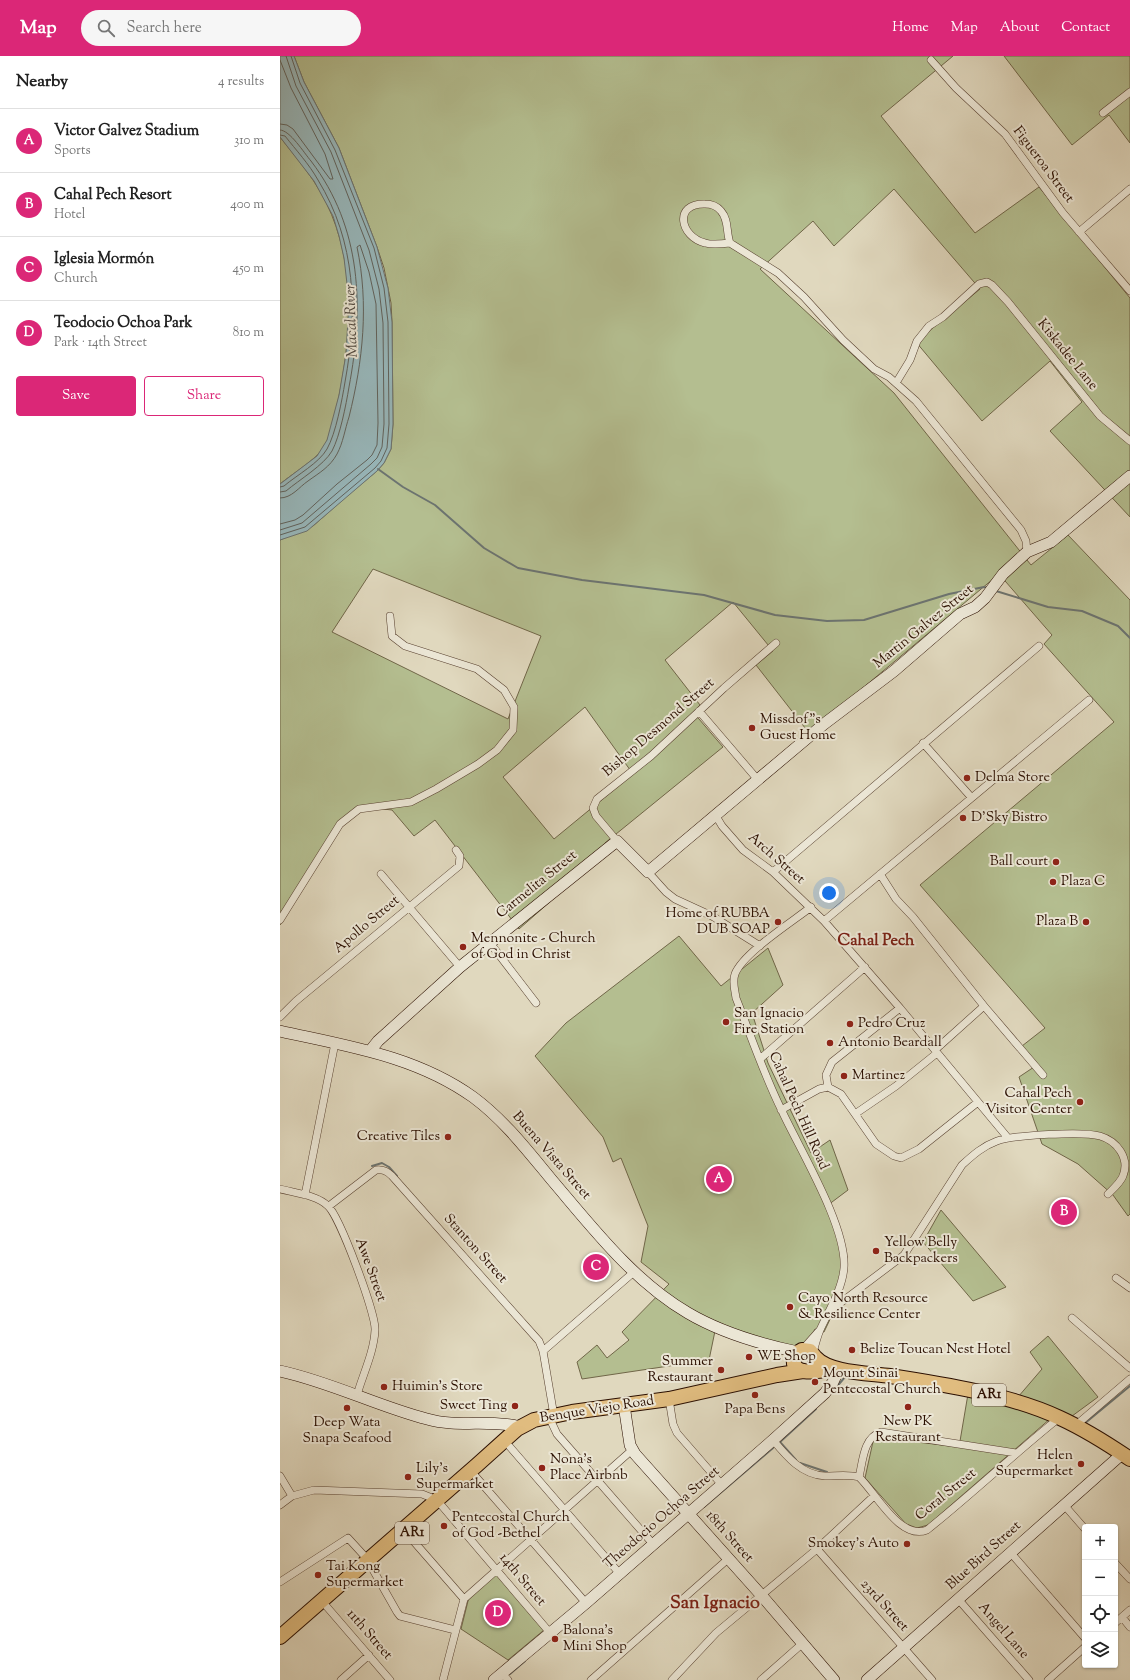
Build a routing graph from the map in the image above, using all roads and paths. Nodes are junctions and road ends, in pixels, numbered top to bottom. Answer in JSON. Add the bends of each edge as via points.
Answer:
{"nodes":[{"id":1,"x":931,"y":60,"type":"dead end"},
{"id":2,"x":1130,"y":92,"type":"edge"},
{"id":3,"x":1103,"y":113,"type":"dead end"},
{"id":4,"x":1130,"y":189,"type":"edge"},
{"id":5,"x":1079,"y":232,"type":"junction"},
{"id":6,"x":730,"y":243,"type":"junction"},
{"id":7,"x":1127,"y":283,"type":"edge"},
{"id":8,"x":1130,"y":291,"type":"edge"},
{"id":9,"x":896,"y":383,"type":"junction"},
{"id":10,"x":1130,"y":441,"type":"edge"},
{"id":11,"x":1130,"y":476,"type":"edge"},
{"id":12,"x":1027,"y":552,"type":"junction"},
{"id":13,"x":390,"y":616,"type":"dead end"},
{"id":14,"x":776,"y":643,"type":"dead end"},
{"id":15,"x":1039,"y":646,"type":"dead end"},
{"id":16,"x":1089,"y":700,"type":"dead end"},
{"id":17,"x":699,"y":711,"type":"junction"},
{"id":18,"x":923,"y":744,"type":"junction"},
{"id":19,"x":758,"y":780,"type":"junction"},
{"id":20,"x":971,"y":797,"type":"junction"},
{"id":21,"x":716,"y":816,"type":"junction"},
{"id":22,"x":617,"y":841,"type":"junction"},
{"id":23,"x":456,"y":850,"type":"dead end"},
{"id":24,"x":648,"y":872,"type":"junction"},
{"id":25,"x":773,"y":872,"type":"junction"},
{"id":26,"x":381,"y":874,"type":"dead end"},
{"id":27,"x":880,"y":874,"type":"junction"},
{"id":28,"x":408,"y":907,"type":"junction"},
{"id":29,"x":811,"y":907,"type":"junction"},
{"id":30,"x":280,"y":920,"type":"edge"},
{"id":31,"x":824,"y":920,"type":"junction"},
{"id":32,"x":490,"y":943,"type":"junction"},
{"id":33,"x":760,"y":946,"type":"junction"},
{"id":34,"x":460,"y":967,"type":"junction"},
{"id":35,"x":865,"y":967,"type":"junction"},
{"id":36,"x":536,"y":1003,"type":"dead end"},
{"id":37,"x":984,"y":1006,"type":"junction"},
{"id":38,"x":900,"y":1008,"type":"junction"},
{"id":39,"x":280,"y":1017,"type":"edge"},
{"id":40,"x":280,"y":1031,"type":"edge"},
{"id":41,"x":335,"y":1043,"type":"junction"},
{"id":42,"x":370,"y":1051,"type":"junction"},
{"id":43,"x":936,"y":1052,"type":"junction"},
{"id":44,"x":760,"y":1059,"type":"junction"},
{"id":45,"x":1043,"y":1075,"type":"dead end"},
{"id":46,"x":828,"y":1087,"type":"junction"},
{"id":47,"x":978,"y":1102,"type":"junction"},
{"id":48,"x":781,"y":1110,"type":"junction"},
{"id":49,"x":855,"y":1114,"type":"junction"},
{"id":50,"x":1008,"y":1138,"type":"junction"},
{"id":51,"x":280,"y":1190,"type":"edge"},
{"id":52,"x":1108,"y":1194,"type":"dead end"},
{"id":53,"x":305,"y":1196,"type":"junction"},
{"id":54,"x":329,"y":1206,"type":"junction"},
{"id":55,"x":635,"y":1271,"type":"junction"},
{"id":56,"x":1116,"y":1278,"type":"dead end"},
{"id":57,"x":1130,"y":1288,"type":"edge"},
{"id":58,"x":831,"y":1310,"type":"junction"},
{"id":59,"x":1072,"y":1318,"type":"dead end"},
{"id":60,"x":820,"y":1331,"type":"junction"},
{"id":61,"x":543,"y":1351,"type":"junction"},
{"id":62,"x":803,"y":1359,"type":"junction"},
{"id":63,"x":1130,"y":1368,"type":"edge"},
{"id":64,"x":837,"y":1369,"type":"junction"},
{"id":65,"x":280,"y":1371,"type":"edge"},
{"id":66,"x":1130,"y":1379,"type":"edge"},
{"id":67,"x":357,"y":1395,"type":"junction"},
{"id":68,"x":670,"y":1399,"type":"junction"},
{"id":69,"x":624,"y":1405,"type":"junction"},
{"id":70,"x":549,"y":1417,"type":"junction"},
{"id":71,"x":1059,"y":1418,"type":"junction"},
{"id":72,"x":1075,"y":1426,"type":"junction"},
{"id":73,"x":520,"y":1427,"type":"junction"},
{"id":74,"x":773,"y":1440,"type":"junction"},
{"id":75,"x":510,"y":1447,"type":"junction"},
{"id":76,"x":632,"y":1450,"type":"junction"},
{"id":77,"x":1016,"y":1453,"type":"junction"},
{"id":78,"x":1126,"y":1457,"type":"edge"},
{"id":79,"x":280,"y":1476,"type":"edge"},
{"id":80,"x":476,"y":1477,"type":"junction"},
{"id":81,"x":859,"y":1477,"type":"junction"},
{"id":82,"x":598,"y":1481,"type":"junction"},
{"id":83,"x":722,"y":1486,"type":"junction"},
{"id":84,"x":292,"y":1496,"type":"junction"},
{"id":85,"x":874,"y":1496,"type":"junction"},
{"id":86,"x":440,"y":1503,"type":"junction"},
{"id":87,"x":280,"y":1505,"type":"edge"},
{"id":88,"x":1065,"y":1506,"type":"junction"},
{"id":89,"x":564,"y":1510,"type":"junction"},
{"id":90,"x":688,"y":1514,"type":"junction"},
{"id":91,"x":1082,"y":1526,"type":"edge"},
{"id":92,"x":409,"y":1536,"type":"junction"},
{"id":93,"x":530,"y":1540,"type":"junction"},
{"id":94,"x":653,"y":1544,"type":"junction"},
{"id":95,"x":817,"y":1549,"type":"junction"},
{"id":96,"x":1010,"y":1552,"type":"junction"},
{"id":97,"x":728,"y":1559,"type":"junction"},
{"id":98,"x":370,"y":1564,"type":"junction"},
{"id":99,"x":1118,"y":1566,"type":"edge"},
{"id":100,"x":497,"y":1570,"type":"junction"},
{"id":101,"x":620,"y":1574,"type":"junction"},
{"id":102,"x":1130,"y":1580,"type":"edge"},
{"id":103,"x":280,"y":1582,"type":"edge"},
{"id":104,"x":762,"y":1596,"type":"junction"},
{"id":105,"x":464,"y":1599,"type":"junction"},
{"id":106,"x":958,"y":1599,"type":"junction"},
{"id":107,"x":586,"y":1603,"type":"junction"},
{"id":108,"x":327,"y":1607,"type":"junction"},
{"id":109,"x":1130,"y":1610,"type":"edge"},
{"id":110,"x":1122,"y":1617,"type":"junction"},
{"id":111,"x":1118,"y":1620,"type":"edge"},
{"id":112,"x":1130,"y":1627,"type":"edge"},
{"id":113,"x":455,"y":1630,"type":"junction"},
{"id":114,"x":551,"y":1634,"type":"junction"},
{"id":115,"x":1082,"y":1635,"type":"edge"},
{"id":116,"x":280,"y":1637,"type":"edge"},
{"id":117,"x":803,"y":1643,"type":"junction"},
{"id":118,"x":904,"y":1647,"type":"junction"},
{"id":119,"x":280,"y":1648,"type":"edge"},
{"id":120,"x":1082,"y":1650,"type":"edge"},
{"id":121,"x":369,"y":1655,"type":"junction"},
{"id":122,"x":502,"y":1678,"type":"edge"},
{"id":123,"x":341,"y":1680,"type":"edge"},
{"id":124,"x":390,"y":1680,"type":"edge"},
{"id":125,"x":444,"y":1680,"type":"edge"},
{"id":126,"x":591,"y":1680,"type":"edge"},
{"id":127,"x":672,"y":1680,"type":"edge"},
{"id":128,"x":761,"y":1680,"type":"edge"},
{"id":129,"x":834,"y":1680,"type":"edge"},
{"id":130,"x":867,"y":1680,"type":"edge"},
{"id":131,"x":932,"y":1680,"type":"edge"},
{"id":132,"x":1029,"y":1680,"type":"edge"},
{"id":133,"x":1048,"y":1680,"type":"edge"}],
"edges":[{"from":1,"to":5,"type":"street","name":"Figueroa Street","via":[[1004,134]]},
{"from":2,"to":3,"type":"street"},
{"from":4,"to":5,"type":"street"},
{"from":5,"to":7,"type":"street","name":"Figueroa Street"},
{"from":6,"to":6,"type":"street","via":[[726,219],[721,210],[711,204],[690,207],[683,215],[685,229],[693,238],[705,244]]},
{"from":6,"to":9,"type":"street","via":[[778,273],[874,369]]},
{"from":7,"to":8,"type":"street","name":"Figueroa Street"},
{"from":9,"to":10,"type":"street","name":"Kiskadee Lane","via":[[910,360],[917,341],[929,326],[969,291],[987,282],[1008,302],[1100,416]]},
{"from":9,"to":12,"type":"street","via":[[916,401],[1021,530]]},
{"from":11,"to":12,"type":"street","name":"Martin Galvez Street","via":[[1051,542]]},
{"from":12,"to":19,"type":"street","name":"Martin Galvez Street","via":[[1003,574],[975,607],[960,614],[894,671],[824,724]]},
{"from":13,"to":30,"type":"street","via":[[392,636],[405,646],[477,669],[504,690],[514,707],[513,730],[497,750],[436,788],[410,802],[359,809],[340,824]]},
{"from":14,"to":17,"type":"street","name":"Bishop Desmond Street"},
{"from":15,"to":18,"type":"street"},
{"from":16,"to":20,"type":"street"},
{"from":17,"to":19,"type":"street"},
{"from":17,"to":22,"type":"street","name":"Bishop Desmond Street","via":[[651,756],[597,798],[593,808],[596,816]]},
{"from":18,"to":20,"type":"street"},
{"from":18,"to":25,"type":"street"},
{"from":19,"to":21,"type":"street","name":"Martin Galvez Street"},
{"from":20,"to":27,"type":"street"},
{"from":21,"to":24,"type":"street","name":"Martin Galvez Street"},
{"from":21,"to":25,"type":"street","name":"Arch Street","via":[[743,850]]},
{"from":22,"to":24,"type":"street"},
{"from":22,"to":32,"type":"street","name":"Carmelita Street"},
{"from":23,"to":28,"type":"street","name":"Apollo Street","via":[[460,856],[459,866]]},
{"from":24,"to":33,"type":"street","via":[[675,899],[712,916]]},
{"from":25,"to":29,"type":"street","name":"Arch Street"},
{"from":26,"to":28,"type":"street"},
{"from":27,"to":31,"type":"street"},
{"from":27,"to":37,"type":"street","via":[[896,899],[913,916]]},
{"from":28,"to":34,"type":"street"},
{"from":28,"to":39,"type":"street","name":"Apollo Street"},
{"from":29,"to":31,"type":"street","name":"Arch Street"},
{"from":29,"to":33,"type":"street","name":"Cahal Pech Hill Road"},
{"from":31,"to":35,"type":"street","name":"Arch Street"},
{"from":32,"to":34,"type":"street","name":"Carmelita Street"},
{"from":32,"to":36,"type":"street"},
{"from":33,"to":44,"type":"street","name":"Cahal Pech Hill Road","via":[[740,966],[735,974],[734,985],[736,998]]},
{"from":34,"to":42,"type":"street","name":"Carmelita Street"},
{"from":35,"to":38,"type":"street","name":"Arch Street"},
{"from":35,"to":44,"type":"street"},
{"from":37,"to":43,"type":"street"},
{"from":37,"to":45,"type":"street"},
{"from":38,"to":43,"type":"street","name":"Arch Street"},
{"from":38,"to":46,"type":"street","via":[[832,1062],[826,1075]]},
{"from":40,"to":41,"type":"street","name":"Buena Vista Street"},
{"from":41,"to":42,"type":"street","name":"Buena Vista Street"},
{"from":41,"to":53,"type":"street"},
{"from":42,"to":55,"type":"street","name":"Buena Vista Street","via":[[401,1060],[460,1088],[494,1115],[517,1138],[597,1232]]},
{"from":43,"to":47,"type":"street","name":"Arch Street"},
{"from":43,"to":49,"type":"street","via":[[896,1086]]},
{"from":44,"to":48,"type":"street","name":"Cahal Pech Hill Road"},
{"from":46,"to":48,"type":"street","via":[[820,1088]]},
{"from":46,"to":49,"type":"street","via":[[841,1094]]},
{"from":47,"to":49,"type":"street","via":[[919,1149],[901,1158],[876,1144]]},
{"from":47,"to":50,"type":"street","name":"Arch Street"},
{"from":48,"to":58,"type":"street","name":"Cahal Pech Hill Road","via":[[840,1236],[844,1268]]},
{"from":50,"to":52,"type":"street","via":[[1086,1134],[1108,1138],[1120,1150],[1125,1167],[1123,1176]]},
{"from":50,"to":58,"type":"street","via":[[984,1147],[962,1165],[904,1255]]},
{"from":51,"to":53,"type":"street"},
{"from":53,"to":54,"type":"street"},
{"from":54,"to":61,"type":"street","name":"Stanton Street","via":[[371,1173],[381,1170],[387,1172],[539,1341]]},
{"from":54,"to":67,"type":"street","name":"Awe Street","via":[[339,1223],[368,1300],[375,1329]]},
{"from":55,"to":61,"type":"street"},
{"from":55,"to":62,"type":"street","name":"Buena Vista Street","via":[[689,1314],[726,1332]]},
{"from":56,"to":57,"type":"street"},
{"from":58,"to":60,"type":"street","name":"Cahal Pech Hill Road"},
{"from":59,"to":63,"type":"street"},
{"from":60,"to":62,"type":"street","name":"Cahal Pech Hill Road"},
{"from":60,"to":62,"type":"street","name":"Cahal Pech Hill Road"},
{"from":61,"to":70,"type":"street","name":"Stanton Street"},
{"from":62,"to":64,"type":"highway","number":"AR1"},
{"from":62,"to":68,"type":"highway","name":"Benque Viejo Road","number":"AR1","via":[[777,1375]]},
{"from":64,"to":71,"type":"highway","number":"AR1","via":[[978,1393],[1021,1404]]},
{"from":64,"to":74,"type":"street","name":"Theodocio Ochoa Street","via":[[833,1382],[825,1393]]},
{"from":65,"to":67,"type":"street","name":"Benque Viejo Road"},
{"from":66,"to":72,"type":"street"},
{"from":67,"to":73,"type":"street","name":"Benque Viejo Road","via":[[397,1410],[444,1423],[501,1423]]},
{"from":68,"to":69,"type":"highway","name":"Benque Viejo Road","number":"AR1"},
{"from":68,"to":83,"type":"street","via":[[673,1424],[677,1433]]},
{"from":69,"to":70,"type":"highway","name":"Benque Viejo Road","number":"AR1"},
{"from":69,"to":76,"type":"street"},
{"from":70,"to":73,"type":"highway","name":"Benque Viejo Road","number":"AR1","via":[[534,1420]]},
{"from":70,"to":75,"type":"highway","number":"AR1","via":[[526,1432]]},
{"from":70,"to":82,"type":"street","name":"Stanton Street","via":[[558,1434]]},
{"from":71,"to":72,"type":"highway","number":"AR1"},
{"from":71,"to":77,"type":"street","name":"Coral Street"},
{"from":72,"to":78,"type":"highway","number":"AR1"},
{"from":73,"to":86,"type":"highway","number":"AR1"},
{"from":74,"to":81,"type":"street","via":[[791,1461],[804,1470],[824,1476]]},
{"from":74,"to":83,"type":"street","name":"Theodocio Ochoa Street"},
{"from":75,"to":80,"type":"highway","number":"AR1"},
{"from":75,"to":89,"type":"street"},
{"from":76,"to":82,"type":"street"},
{"from":76,"to":90,"type":"street","name":"18th Street"},
{"from":77,"to":81,"type":"street","name":"Coral Street","via":[[881,1432],[870,1438]]},
{"from":77,"to":85,"type":"street","name":"Coral Street","via":[[957,1506],[921,1532],[916,1533],[904,1527]]},
{"from":78,"to":88,"type":"street","name":"Blue Bird Street"},
{"from":79,"to":84,"type":"street"},
{"from":80,"to":86,"type":"highway","number":"AR1"},
{"from":80,"to":93,"type":"street"},
{"from":81,"to":85,"type":"street","name":"Coral Street"},
{"from":82,"to":89,"type":"street"},
{"from":82,"to":94,"type":"street","name":"Stanton Street"},
{"from":83,"to":90,"type":"street","name":"Theodocio Ochoa Street"},
{"from":84,"to":86,"type":"street","via":[[306,1491],[336,1490],[422,1494]]},
{"from":84,"to":87,"type":"street"},
{"from":85,"to":95,"type":"street"},
{"from":86,"to":92,"type":"highway","number":"AR1"},
{"from":86,"to":98,"type":"highway","number":"AR1"},
{"from":86,"to":100,"type":"street","name":"14th Street"},
{"from":88,"to":91,"type":"street"},
{"from":88,"to":96,"type":"street","name":"Blue Bird Street"},
{"from":89,"to":93,"type":"street"},
{"from":89,"to":101,"type":"street"},
{"from":90,"to":94,"type":"street","name":"Theodocio Ochoa Street"},
{"from":90,"to":97,"type":"street","name":"18th Street"},
{"from":92,"to":98,"type":"highway","number":"AR1"},
{"from":92,"to":105,"type":"street"},
{"from":93,"to":100,"type":"street"},
{"from":93,"to":107,"type":"street"},
{"from":94,"to":101,"type":"street","name":"Theodocio Ochoa Street"},
{"from":95,"to":104,"type":"street"},
{"from":95,"to":118,"type":"street","name":"23rd Street"},
{"from":96,"to":106,"type":"street","name":"Blue Bird Street"},
{"from":96,"to":115,"type":"street"},
{"from":97,"to":104,"type":"street","name":"18th Street"},
{"from":97,"to":126,"type":"street"},
{"from":98,"to":103,"type":"street","via":[[348,1538]]},
{"from":98,"to":108,"type":"highway","number":"AR1"},
{"from":98,"to":113,"type":"street","via":[[400,1616]]},
{"from":98,"to":116,"type":"highway","number":"AR1"},
{"from":99,"to":102,"type":"street"},
{"from":100,"to":105,"type":"street"},
{"from":100,"to":114,"type":"street","name":"14th Street"},
{"from":101,"to":107,"type":"street","name":"Theodocio Ochoa Street"},
{"from":104,"to":117,"type":"street","name":"18th Street"},
{"from":104,"to":127,"type":"street","via":[[705,1643]]},
{"from":105,"to":113,"type":"street"},
{"from":106,"to":118,"type":"street","name":"Blue Bird Street"},
{"from":106,"to":132,"type":"street","name":"Angel Lane"},
{"from":107,"to":114,"type":"street","name":"Theodocio Ochoa Street"},
{"from":108,"to":119,"type":"highway","number":"AR1"},
{"from":108,"to":121,"type":"street","name":"11th Street"},
{"from":109,"to":110,"type":"street"},
{"from":110,"to":111,"type":"street"},
{"from":110,"to":112,"type":"street"},
{"from":113,"to":125,"type":"street"},
{"from":114,"to":122,"type":"street","name":"Theodocio Ochoa Street"},
{"from":117,"to":128,"type":"street"},
{"from":117,"to":129,"type":"street","name":"18th Street"},
{"from":118,"to":130,"type":"street","name":"Blue Bird Street"},
{"from":118,"to":131,"type":"street","name":"23rd Street"},
{"from":120,"to":133,"type":"street"},
{"from":121,"to":123,"type":"street"},
{"from":121,"to":124,"type":"street","name":"11th Street"}]}
